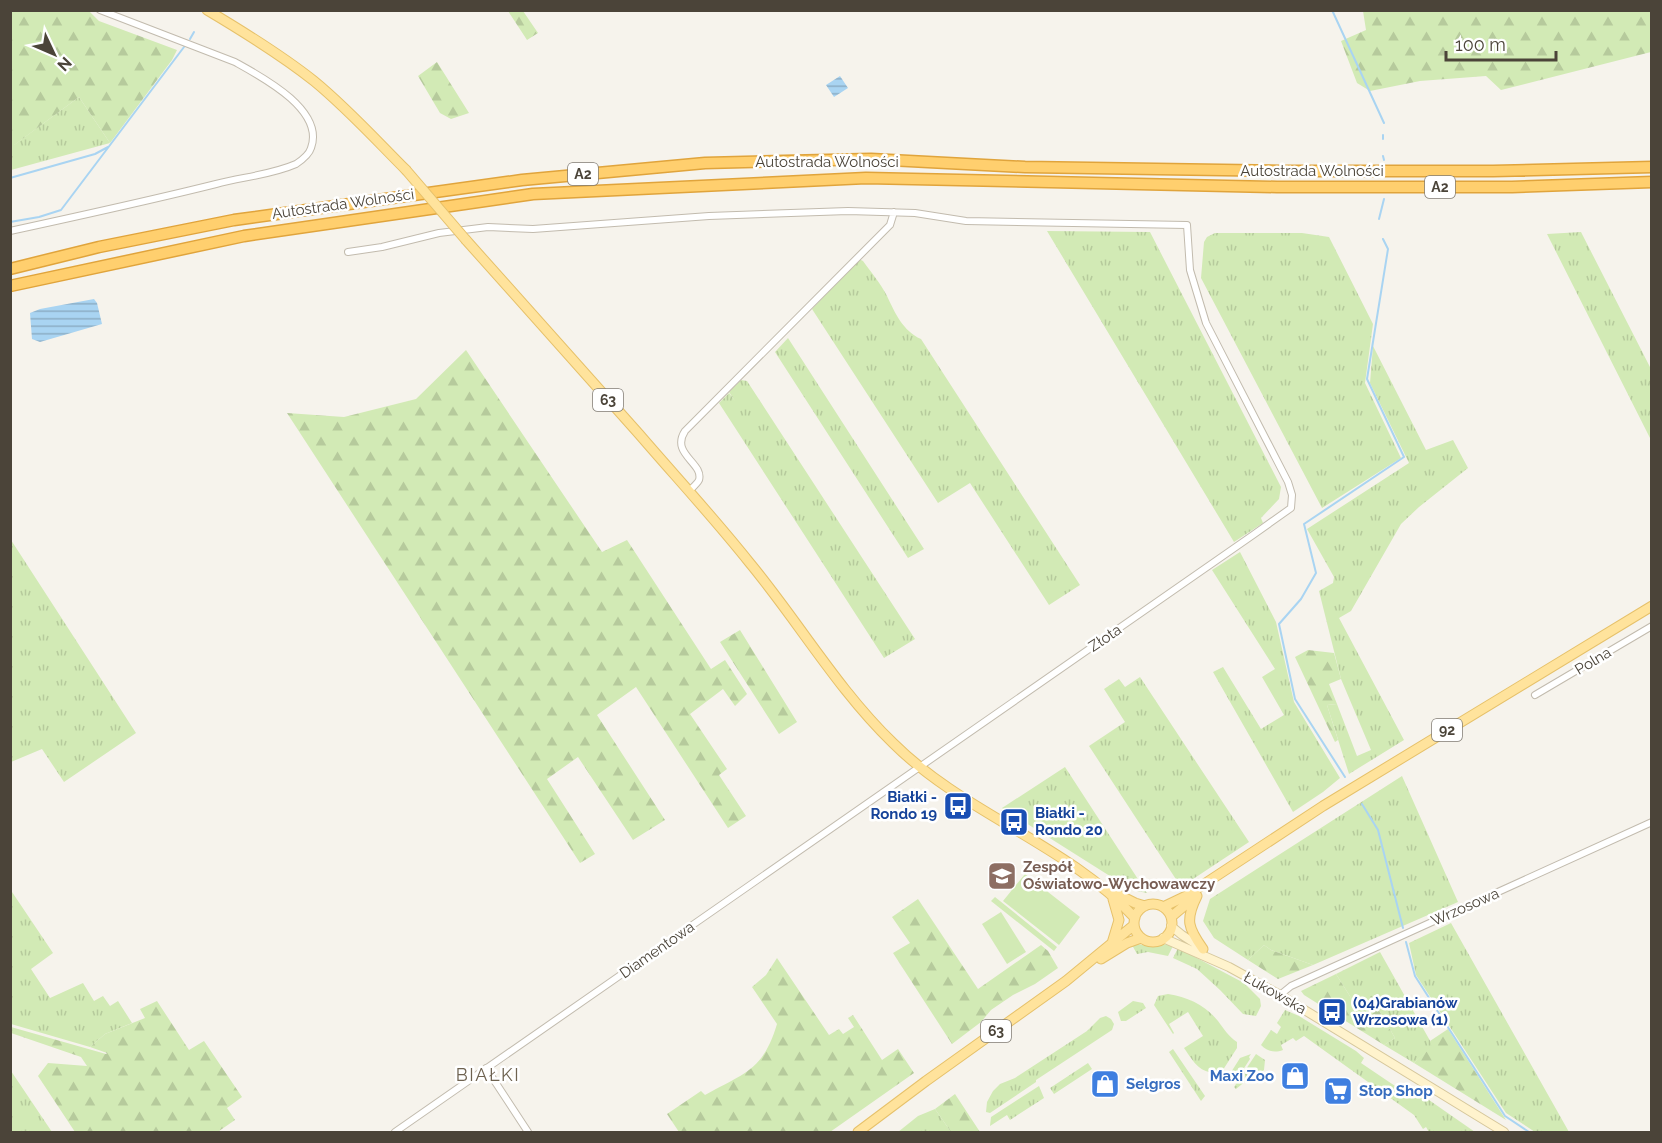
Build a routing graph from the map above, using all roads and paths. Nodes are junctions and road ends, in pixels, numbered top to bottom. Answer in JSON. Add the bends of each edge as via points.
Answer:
{"nodes":[{"id":1,"x":100,"y":10,"type":"edge"},
{"id":2,"x":207,"y":10,"type":"edge"},
{"id":3,"x":1652,"y":167,"type":"edge"},
{"id":4,"x":1652,"y":182,"type":"edge"},
{"id":5,"x":894,"y":212,"type":"junction"},
{"id":6,"x":10,"y":231,"type":"edge"},
{"id":7,"x":348,"y":252,"type":"dead end"},
{"id":8,"x":10,"y":269,"type":"edge"},
{"id":9,"x":10,"y":286,"type":"edge"},
{"id":10,"x":689,"y":491,"type":"junction"},
{"id":11,"x":1652,"y":606,"type":"edge"},
{"id":12,"x":1652,"y":626,"type":"edge"},
{"id":13,"x":1535,"y":695,"type":"dead end"},
{"id":14,"x":919,"y":767,"type":"junction"},
{"id":15,"x":1347,"y":792,"type":"junction"},
{"id":16,"x":1652,"y":822,"type":"edge"},
{"id":17,"x":1093,"y":881,"type":"junction"},
{"id":18,"x":1198,"y":894,"type":"junction"},
{"id":19,"x":1113,"y":897,"type":"junction"},
{"id":20,"x":1145,"y":906,"type":"junction"},
{"id":21,"x":1163,"y":907,"type":"junction"},
{"id":22,"x":1134,"y":922,"type":"junction"},
{"id":23,"x":1171,"y":922,"type":"junction"},
{"id":24,"x":1141,"y":938,"type":"junction"},
{"id":25,"x":1163,"y":938,"type":"junction"},
{"id":26,"x":1111,"y":945,"type":"junction"},
{"id":27,"x":1203,"y":948,"type":"junction"},
{"id":28,"x":1229,"y":967,"type":"junction"},
{"id":29,"x":1066,"y":981,"type":"junction"},
{"id":30,"x":1280,"y":995,"type":"junction"},
{"id":31,"x":486,"y":1068,"type":"junction"},
{"id":32,"x":394,"y":1132,"type":"edge"},
{"id":33,"x":528,"y":1132,"type":"edge"},
{"id":34,"x":858,"y":1132,"type":"edge"},
{"id":35,"x":1504,"y":1132,"type":"edge"}],
"edges":[{"from":1,"to":6,"type":"street","via":[[253,72],[307,116],[314,130],[311,147],[300,161],[266,173]]},
{"from":2,"to":10,"type":"main road","number":"63","bridge":true,"via":[[267,46],[350,113],[406,170]]},
{"from":3,"to":8,"type":"highway","name":"Autostrada Wolności","number":"A2","via":[[1282,171],[1025,167],[871,159],[705,163],[522,180],[234,220]]},
{"from":4,"to":9,"type":"highway","name":"Autostrada Wolności","number":"A2","via":[[1512,187],[1277,187],[866,178],[533,194],[244,236]]},
{"from":5,"to":7,"type":"street","via":[[709,216],[533,229],[489,227],[439,232]]},
{"from":5,"to":10,"type":"street","via":[[890,225],[685,431],[682,449],[699,474],[699,481]]},
{"from":5,"to":14,"type":"street","name":"Złota","via":[[966,221],[1187,225],[1190,270],[1206,323],[1292,495],[1291,508]]},
{"from":10,"to":14,"type":"main road","number":"63","via":[[750,562],[868,716]]},
{"from":11,"to":15,"type":"main road","number":"92"},
{"from":12,"to":13,"type":"street","name":"Polna"},
{"from":14,"to":17,"type":"main road","number":"63"},
{"from":14,"to":31,"type":"street","name":"Diamentowa"},
{"from":15,"to":18,"type":"main road","number":"92"},
{"from":15,"to":21,"type":"main road","number":"92"},
{"from":16,"to":30,"type":"street","name":"Wrzosowa","via":[[1291,986]]},
{"from":17,"to":19,"type":"main road","number":"63"},
{"from":17,"to":20,"type":"main road","number":"63"},
{"from":18,"to":23,"type":"main road","number":"92"},
{"from":18,"to":27,"type":"main road","via":[[1189,921]]},
{"from":19,"to":22,"type":"main road","number":"63"},
{"from":19,"to":26,"type":"main road","via":[[1119,920]]},
{"from":20,"to":21,"type":"main road","number":"63"},
{"from":20,"to":22,"type":"main road","number":"63"},
{"from":21,"to":23,"type":"main road"},
{"from":22,"to":24,"type":"main road","number":"63"},
{"from":22,"to":26,"type":"main road","number":"63"},
{"from":23,"to":25,"type":"main road"},
{"from":23,"to":27,"type":"main road","name":"Łukowska","via":[[1182,936]]},
{"from":24,"to":25,"type":"main road","number":"63","via":[[1151,942]]},
{"from":24,"to":29,"type":"main road","number":"63"},
{"from":25,"to":28,"type":"main road","name":"Łukowska"},
{"from":26,"to":29,"type":"main road","number":"63"},
{"from":27,"to":28,"type":"main road","name":"Łukowska"},
{"from":28,"to":30,"type":"main road","name":"Łukowska"},
{"from":29,"to":34,"type":"main road","number":"63"},
{"from":30,"to":35,"type":"main road","name":"Łukowska"},
{"from":31,"to":32,"type":"street","name":"Diamentowa"},
{"from":31,"to":33,"type":"street"}]}
